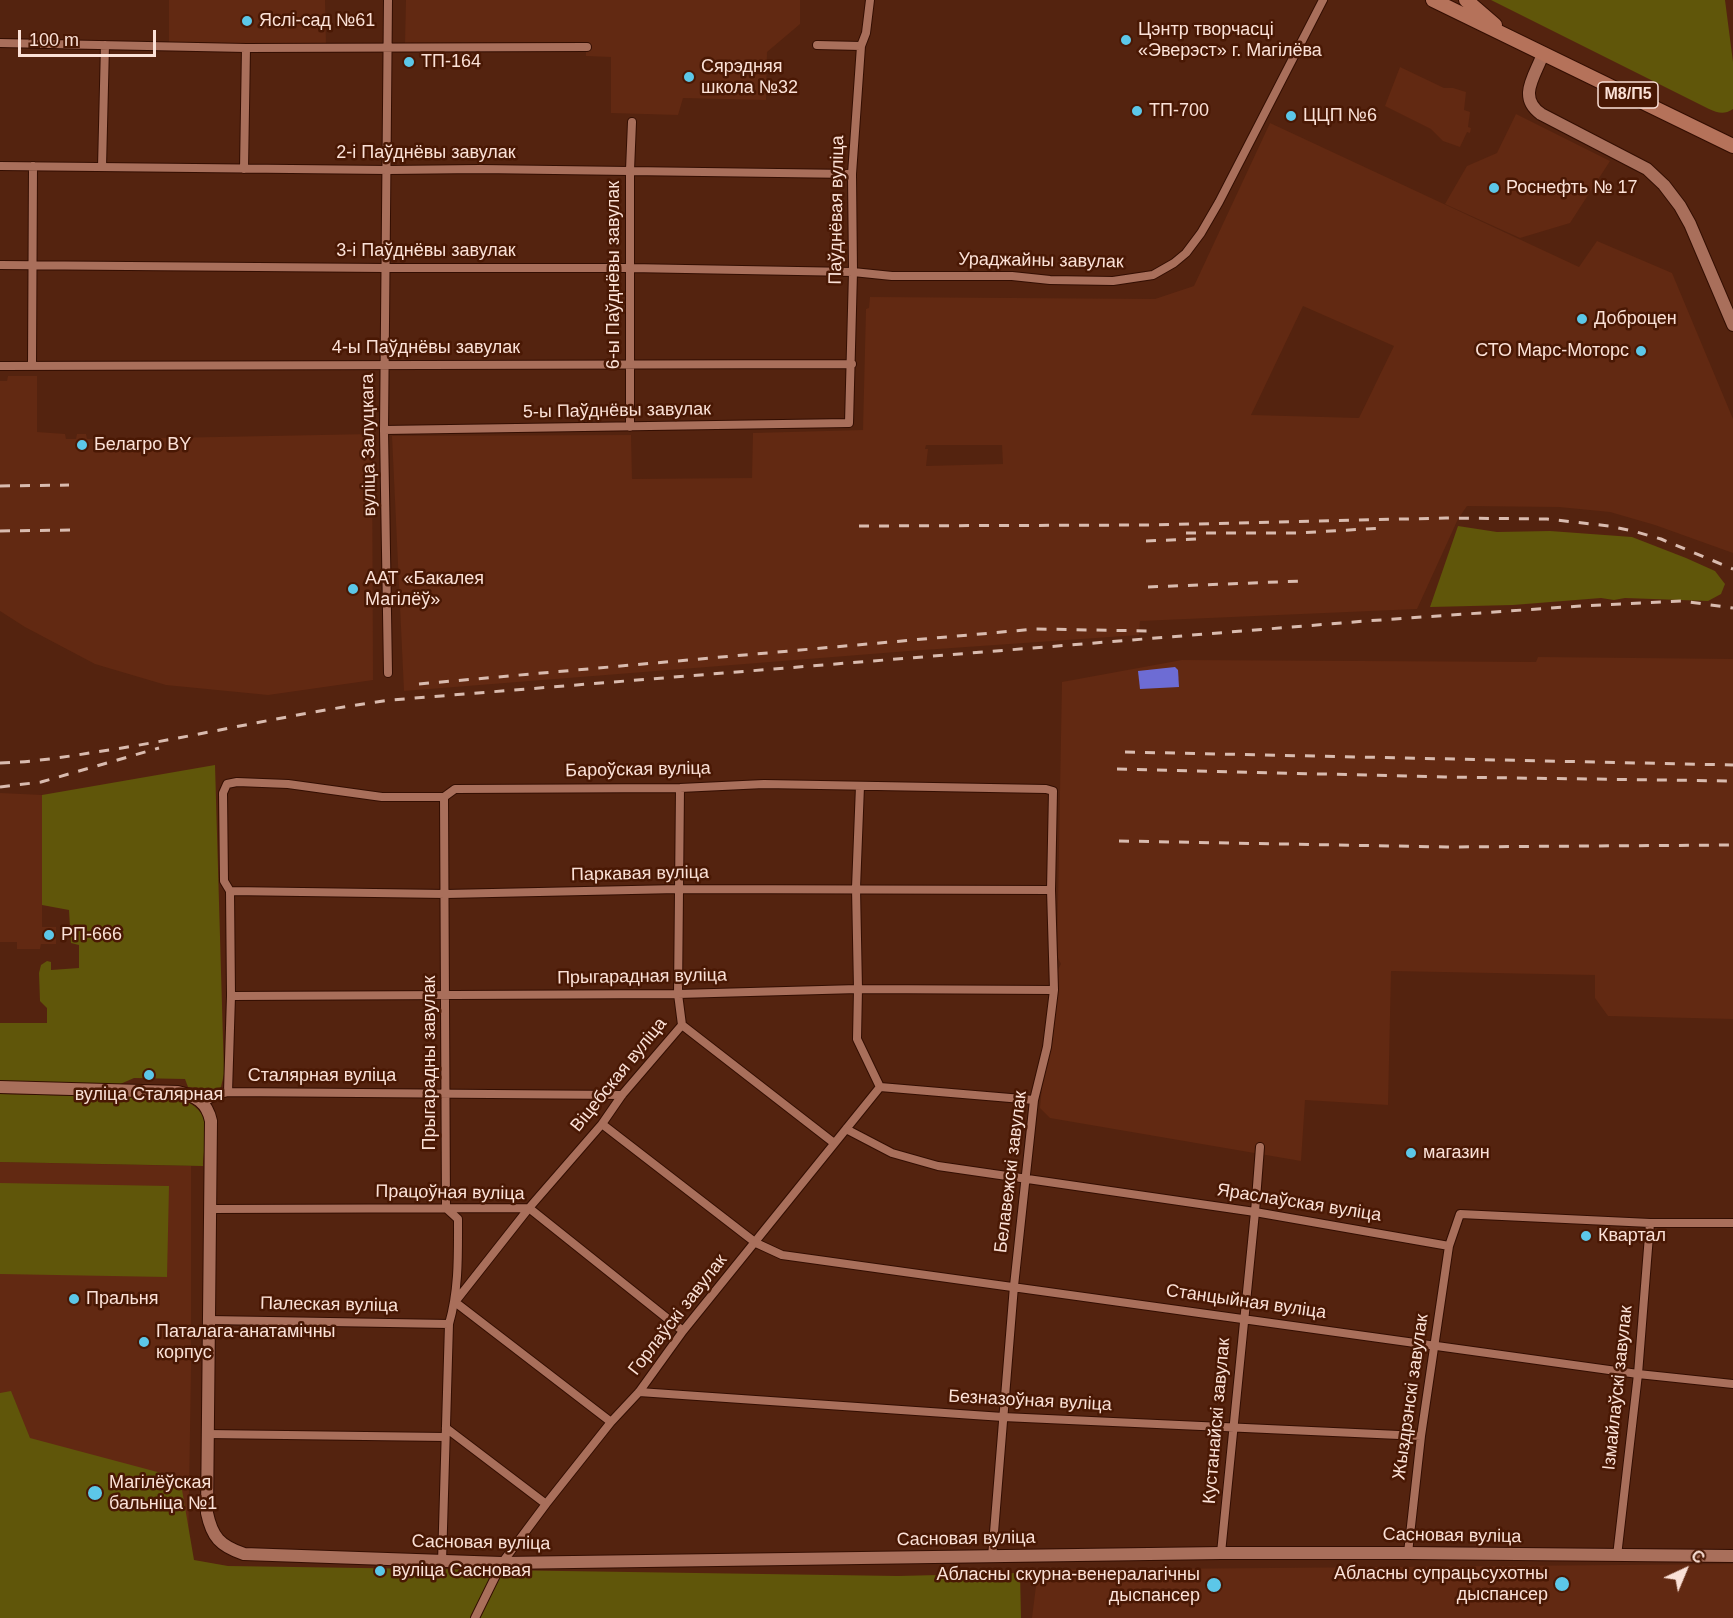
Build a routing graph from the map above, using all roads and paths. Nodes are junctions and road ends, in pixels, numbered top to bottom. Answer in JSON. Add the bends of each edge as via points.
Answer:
{"nodes":[{"id":1,"x":388,"y":0,"type":"edge"},
{"id":2,"x":870,"y":0,"type":"edge"},
{"id":3,"x":1323,"y":0,"type":"edge"},
{"id":4,"x":1433,"y":0,"type":"edge"},
{"id":5,"x":1466,"y":0,"type":"edge"},
{"id":6,"x":1510,"y":38,"type":"junction"},
{"id":7,"x":0,"y":43,"type":"edge"},
{"id":8,"x":105,"y":45,"type":"junction"},
{"id":9,"x":817,"y":45,"type":"dead end"},
{"id":10,"x":861,"y":46,"type":"junction"},
{"id":11,"x":587,"y":47,"type":"dead end"},
{"id":12,"x":246,"y":48,"type":"junction"},
{"id":13,"x":387,"y":48,"type":"junction"},
{"id":14,"x":1544,"y":54,"type":"junction"},
{"id":15,"x":632,"y":122,"type":"dead end"},
{"id":16,"x":1733,"y":146,"type":"edge"},
{"id":17,"x":0,"y":166,"type":"edge"},
{"id":18,"x":33,"y":166,"type":"junction"},
{"id":19,"x":102,"y":167,"type":"junction"},
{"id":20,"x":244,"y":169,"type":"junction"},
{"id":21,"x":388,"y":170,"type":"junction"},
{"id":22,"x":630,"y":170,"type":"junction"},
{"id":23,"x":852,"y":174,"type":"junction"},
{"id":24,"x":0,"y":265,"type":"edge"},
{"id":25,"x":34,"y":265,"type":"junction"},
{"id":26,"x":386,"y":268,"type":"junction"},
{"id":27,"x":630,"y":268,"type":"junction"},
{"id":28,"x":853,"y":272,"type":"junction"},
{"id":29,"x":1733,"y":325,"type":"edge"},
{"id":30,"x":385,"y":364,"type":"junction"},
{"id":31,"x":852,"y":364,"type":"junction"},
{"id":32,"x":631,"y":365,"type":"junction"},
{"id":33,"x":0,"y":366,"type":"edge"},
{"id":34,"x":32,"y":366,"type":"junction"},
{"id":35,"x":849,"y":423,"type":"joint"},
{"id":36,"x":630,"y":427,"type":"junction"},
{"id":37,"x":384,"y":430,"type":"junction"},
{"id":38,"x":388,"y":673,"type":"dead end"},
{"id":39,"x":860,"y":786,"type":"junction"},
{"id":40,"x":680,"y":788,"type":"junction"},
{"id":41,"x":1053,"y":791,"type":"joint"},
{"id":42,"x":444,"y":797,"type":"junction"},
{"id":43,"x":856,"y":888,"type":"junction"},
{"id":44,"x":678,"y":889,"type":"junction"},
{"id":45,"x":1050,"y":890,"type":"junction"},
{"id":46,"x":230,"y":891,"type":"junction"},
{"id":47,"x":446,"y":894,"type":"junction"},
{"id":48,"x":858,"y":988,"type":"junction"},
{"id":49,"x":1054,"y":990,"type":"junction"},
{"id":50,"x":678,"y":994,"type":"junction"},
{"id":51,"x":231,"y":996,"type":"junction"},
{"id":52,"x":446,"y":996,"type":"junction"},
{"id":53,"x":682,"y":1025,"type":"junction"},
{"id":54,"x":0,"y":1087,"type":"edge"},
{"id":55,"x":880,"y":1087,"type":"junction"},
{"id":56,"x":228,"y":1092,"type":"junction"},
{"id":57,"x":447,"y":1092,"type":"junction"},
{"id":58,"x":622,"y":1095,"type":"junction"},
{"id":59,"x":1034,"y":1100,"type":"junction"},
{"id":60,"x":204,"y":1102,"type":"junction"},
{"id":61,"x":602,"y":1124,"type":"junction"},
{"id":62,"x":846,"y":1129,"type":"junction"},
{"id":63,"x":834,"y":1143,"type":"junction"},
{"id":64,"x":1260,"y":1147,"type":"dead end"},
{"id":65,"x":1026,"y":1178,"type":"junction"},
{"id":66,"x":446,"y":1208,"type":"junction"},
{"id":67,"x":529,"y":1208,"type":"junction"},
{"id":68,"x":210,"y":1209,"type":"junction"},
{"id":69,"x":1255,"y":1212,"type":"junction"},
{"id":70,"x":1650,"y":1223,"type":"junction"},
{"id":71,"x":1733,"y":1223,"type":"edge"},
{"id":72,"x":756,"y":1243,"type":"junction"},
{"id":73,"x":1449,"y":1245,"type":"junction"},
{"id":74,"x":1014,"y":1286,"type":"junction"},
{"id":75,"x":455,"y":1302,"type":"junction"},
{"id":76,"x":1244,"y":1318,"type":"junction"},
{"id":77,"x":209,"y":1320,"type":"junction"},
{"id":78,"x":449,"y":1324,"type":"junction"},
{"id":79,"x":683,"y":1331,"type":"junction"},
{"id":80,"x":1435,"y":1344,"type":"junction"},
{"id":81,"x":1638,"y":1374,"type":"junction"},
{"id":82,"x":1733,"y":1384,"type":"edge"},
{"id":83,"x":639,"y":1392,"type":"junction"},
{"id":84,"x":1003,"y":1418,"type":"junction"},
{"id":85,"x":611,"y":1422,"type":"junction"},
{"id":86,"x":1234,"y":1428,"type":"junction"},
{"id":87,"x":445,"y":1433,"type":"junction"},
{"id":88,"x":206,"y":1434,"type":"junction"},
{"id":89,"x":1421,"y":1436,"type":"junction"},
{"id":90,"x":546,"y":1504,"type":"junction"},
{"id":91,"x":1221,"y":1553,"type":"junction"},
{"id":92,"x":1408,"y":1553,"type":"junction"},
{"id":93,"x":1617,"y":1556,"type":"junction"},
{"id":94,"x":1733,"y":1556,"type":"edge"},
{"id":95,"x":992,"y":1557,"type":"junction"},
{"id":96,"x":442,"y":1562,"type":"junction"},
{"id":97,"x":502,"y":1563,"type":"junction"},
{"id":98,"x":475,"y":1618,"type":"edge"}],
"edges":[{"from":1,"to":13,"type":"street","name":"вуліца Залуцкага"},
{"from":2,"to":10,"type":"street","name":"Паўднёвая вуліца"},
{"from":3,"to":28,"type":"street","name":"Ураджайны завулак","via":[[1201,233],[1186,253],[1153,275],[1102,282]]},
{"from":4,"to":6,"type":"main road","number":"М8/П5"},
{"from":5,"to":6,"type":"main road"},
{"from":6,"to":14,"type":"main road","number":"М8/П5"},
{"from":7,"to":8,"type":"street"},
{"from":8,"to":12,"type":"street"},
{"from":8,"to":19,"type":"street"},
{"from":9,"to":10,"type":"street"},
{"from":10,"to":23,"type":"street","name":"Паўднёвая вуліца"},
{"from":11,"to":13,"type":"street"},
{"from":12,"to":13,"type":"street"},
{"from":12,"to":20,"type":"street"},
{"from":13,"to":21,"type":"street","name":"вуліца Залуцкага"},
{"from":14,"to":16,"type":"main road","number":"М8/П5"},
{"from":14,"to":29,"type":"main road","via":[[1527,93],[1529,103],[1541,114],[1647,169],[1664,185],[1690,224]]},
{"from":15,"to":22,"type":"street","name":"6-ы Паўднёвы завулак"},
{"from":17,"to":18,"type":"street","name":"2-і Паўднёвы завулак"},
{"from":18,"to":19,"type":"street","name":"2-і Паўднёвы завулак"},
{"from":18,"to":25,"type":"street"},
{"from":19,"to":20,"type":"street","name":"2-і Паўднёвы завулак"},
{"from":20,"to":21,"type":"street","name":"2-і Паўднёвы завулак"},
{"from":21,"to":22,"type":"street","name":"2-і Паўднёвы завулак"},
{"from":21,"to":26,"type":"street","name":"вуліца Залуцкага"},
{"from":22,"to":23,"type":"street","name":"2-і Паўднёвы завулак"},
{"from":22,"to":27,"type":"street","name":"6-ы Паўднёвы завулак"},
{"from":23,"to":28,"type":"street","name":"Паўднёвая вуліца"},
{"from":24,"to":25,"type":"street","name":"3-і Паўднёвы завулак"},
{"from":25,"to":26,"type":"street","name":"3-і Паўднёвы завулак"},
{"from":25,"to":34,"type":"street"},
{"from":26,"to":27,"type":"street","name":"3-і Паўднёвы завулак"},
{"from":26,"to":30,"type":"street","name":"вуліца Залуцкага"},
{"from":27,"to":28,"type":"street","name":"3-і Паўднёвы завулак"},
{"from":27,"to":32,"type":"street","name":"6-ы Паўднёвы завулак"},
{"from":28,"to":31,"type":"street","name":"Паўднёвая вуліца"},
{"from":30,"to":32,"type":"street","name":"4-ы Паўднёвы завулак"},
{"from":30,"to":34,"type":"street","name":"4-ы Паўднёвы завулак"},
{"from":30,"to":37,"type":"street","name":"вуліца Залуцкага"},
{"from":31,"to":32,"type":"street","name":"4-ы Паўднёвы завулак"},
{"from":31,"to":35,"type":"street","name":"Паўднёвая вуліца"},
{"from":32,"to":36,"type":"street","name":"6-ы Паўднёвы завулак"},
{"from":33,"to":34,"type":"street","name":"4-ы Паўднёвы завулак"},
{"from":35,"to":36,"type":"street","name":"5-ы Паўднёвы завулак"},
{"from":36,"to":37,"type":"street","name":"5-ы Паўднёвы завулак"},
{"from":37,"to":38,"type":"street","name":"вуліца Залуцкага"},
{"from":39,"to":40,"type":"street","name":"Бароўская вуліца","via":[[764,784]]},
{"from":39,"to":41,"type":"street","name":"Бароўская вуліца"},
{"from":39,"to":43,"type":"street"},
{"from":40,"to":42,"type":"street","name":"Бароўская вуліца","via":[[455,789]]},
{"from":40,"to":44,"type":"street","name":"Віцебская вуліца"},
{"from":41,"to":45,"type":"street","name":"Белавежскі завулак"},
{"from":42,"to":46,"type":"street","name":"Бароўская вуліца","via":[[382,797],[278,783],[227,784],[223,793],[224,881]]},
{"from":42,"to":47,"type":"street","name":"Прыгарадны завулак"},
{"from":43,"to":44,"type":"street","name":"Паркавая вуліца"},
{"from":43,"to":45,"type":"street","name":"Паркавая вуліца"},
{"from":43,"to":48,"type":"street"},
{"from":44,"to":47,"type":"street","name":"Паркавая вуліца"},
{"from":44,"to":50,"type":"street","name":"Віцебская вуліца"},
{"from":45,"to":49,"type":"street","name":"Белавежскі завулак"},
{"from":46,"to":47,"type":"street","name":"Паркавая вуліца"},
{"from":46,"to":51,"type":"street"},
{"from":47,"to":52,"type":"street","name":"Прыгарадны завулак"},
{"from":48,"to":49,"type":"street","name":"Прыгарадная вуліца"},
{"from":48,"to":50,"type":"street","name":"Прыгарадная вуліца"},
{"from":48,"to":55,"type":"street","via":[[857,1039]]},
{"from":49,"to":59,"type":"street","name":"Белавежскі завулак","via":[[1047,1047]]},
{"from":50,"to":52,"type":"street","name":"Прыгарадная вуліца"},
{"from":50,"to":53,"type":"street","name":"Віцебская вуліца"},
{"from":51,"to":52,"type":"street","name":"Прыгарадная вуліца"},
{"from":51,"to":56,"type":"street"},
{"from":52,"to":57,"type":"street","name":"Прыгарадны завулак"},
{"from":53,"to":58,"type":"street","name":"Віцебская вуліца"},
{"from":53,"to":63,"type":"street"},
{"from":54,"to":60,"type":"main road","via":[[177,1092]]},
{"from":55,"to":59,"type":"street"},
{"from":55,"to":62,"type":"street","name":"Горлаўскі завулак"},
{"from":56,"to":57,"type":"street","name":"Сталярная вуліца"},
{"from":56,"to":60,"type":"street","name":"Сталярная вуліца"},
{"from":57,"to":58,"type":"street","name":"Сталярная вуліца"},
{"from":57,"to":66,"type":"street","name":"Прыгарадны завулак"},
{"from":58,"to":61,"type":"street","name":"Віцебская вуліца"},
{"from":59,"to":65,"type":"street","name":"Белавежскі завулак"},
{"from":60,"to":68,"type":"main road","via":[[211,1121]]},
{"from":61,"to":67,"type":"street","name":"Віцебская вуліца"},
{"from":61,"to":72,"type":"street"},
{"from":62,"to":63,"type":"street","name":"Горлаўскі завулак"},
{"from":62,"to":65,"type":"street","name":"Яраслаўская вуліца","via":[[892,1153],[938,1166]]},
{"from":63,"to":72,"type":"street","name":"Горлаўскі завулак"},
{"from":64,"to":69,"type":"street","name":"Кустанайскі завулак"},
{"from":65,"to":69,"type":"street","name":"Яраслаўская вуліца"},
{"from":65,"to":74,"type":"street","name":"Белавежскі завулак"},
{"from":66,"to":67,"type":"street","name":"Працоўная вуліца"},
{"from":66,"to":68,"type":"street","name":"Працоўная вуліца"},
{"from":66,"to":75,"type":"street","name":"Прыгарадны завулак","via":[[458,1219]]},
{"from":67,"to":75,"type":"street","name":"Віцебская вуліца"},
{"from":67,"to":79,"type":"street","name":"Працоўная вуліца"},
{"from":68,"to":77,"type":"main road"},
{"from":69,"to":73,"type":"street","name":"Яраслаўская вуліца"},
{"from":69,"to":76,"type":"street","name":"Кустанайскі завулак"},
{"from":70,"to":71,"type":"street"},
{"from":70,"to":73,"type":"street","via":[[1460,1214]]},
{"from":70,"to":81,"type":"street","name":"Ізмайлаўскі завулак"},
{"from":72,"to":74,"type":"street","name":"Станцыйная вуліца","via":[[782,1255]]},
{"from":72,"to":79,"type":"street","name":"Горлаўскі завулак"},
{"from":73,"to":80,"type":"street","name":"Жыздрэнскі завулак"},
{"from":74,"to":76,"type":"street","name":"Станцыйная вуліца"},
{"from":74,"to":84,"type":"street","name":"Белавежскі завулак"},
{"from":75,"to":78,"type":"street","name":"Прыгарадны завулак"},
{"from":75,"to":85,"type":"street"},
{"from":76,"to":80,"type":"street","name":"Станцыйная вуліца"},
{"from":76,"to":86,"type":"street","name":"Кустанайскі завулак"},
{"from":77,"to":78,"type":"street","name":"Палеская вуліца"},
{"from":77,"to":88,"type":"main road"},
{"from":78,"to":87,"type":"street"},
{"from":79,"to":83,"type":"street","name":"Горлаўскі завулак"},
{"from":80,"to":81,"type":"street","name":"Станцыйная вуліца"},
{"from":80,"to":89,"type":"street","name":"Жыздрэнскі завулак"},
{"from":81,"to":82,"type":"street","name":"Станцыйная вуліца"},
{"from":81,"to":93,"type":"street","name":"Ізмайлаўскі завулак"},
{"from":83,"to":84,"type":"street","name":"Безназоўная вуліца"},
{"from":83,"to":85,"type":"street","name":"Горлаўскі завулак"},
{"from":84,"to":86,"type":"street","name":"Безназоўная вуліца"},
{"from":84,"to":95,"type":"street","name":"Белавежскі завулак"},
{"from":85,"to":90,"type":"street","name":"Горлаўскі завулак"},
{"from":86,"to":89,"type":"street","name":"Безназоўная вуліца"},
{"from":86,"to":91,"type":"street","name":"Кустанайскі завулак"},
{"from":87,"to":88,"type":"street"},
{"from":87,"to":90,"type":"street"},
{"from":87,"to":96,"type":"street"},
{"from":88,"to":96,"type":"main road","name":"Сасновая вуліца","via":[[207,1513],[215,1537],[229,1549],[244,1554]]},
{"from":89,"to":92,"type":"street","name":"Жыздрэнскі завулак"},
{"from":90,"to":97,"type":"street","name":"Горлаўскі завулак"},
{"from":91,"to":92,"type":"main road","name":"Сасновая вуліца"},
{"from":91,"to":95,"type":"main road","name":"Сасновая вуліца"},
{"from":92,"to":93,"type":"main road","name":"Сасновая вуліца"},
{"from":93,"to":94,"type":"main road","name":"Сасновая вуліца"},
{"from":95,"to":97,"type":"main road","name":"Сасновая вуліца"},
{"from":96,"to":97,"type":"main road","name":"Сасновая вуліца"},
{"from":97,"to":98,"type":"street","name":"Горлаўскі завулак"}]}
